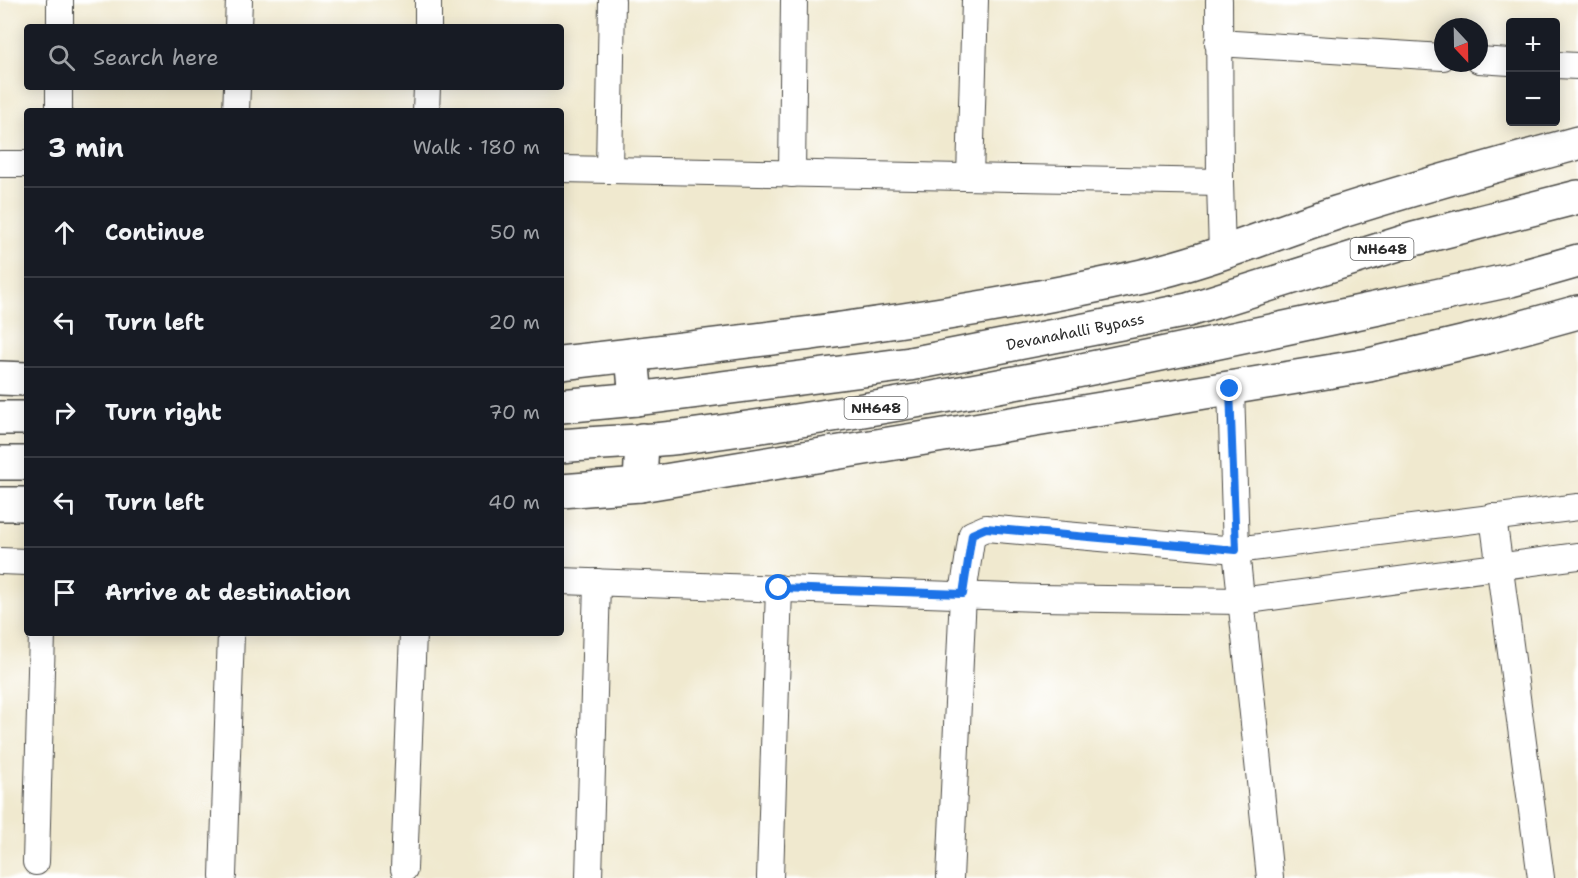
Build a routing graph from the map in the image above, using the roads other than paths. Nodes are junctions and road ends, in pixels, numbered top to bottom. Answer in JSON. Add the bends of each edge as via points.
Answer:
{"nodes":[{"id":1,"x":60,"y":0,"type":"edge"},
{"id":2,"x":239,"y":0,"type":"edge"},
{"id":3,"x":428,"y":0,"type":"edge"},
{"id":4,"x":612,"y":0,"type":"edge"},
{"id":5,"x":794,"y":0,"type":"edge"},
{"id":6,"x":975,"y":0,"type":"edge"},
{"id":7,"x":1219,"y":0,"type":"edge"},
{"id":8,"x":60,"y":24,"type":"edge"},
{"id":9,"x":238,"y":24,"type":"edge"},
{"id":10,"x":428,"y":24,"type":"edge"},
{"id":11,"x":1218,"y":43,"type":"junction"},
{"id":12,"x":1434,"y":56,"type":"edge"},
{"id":13,"x":1488,"y":61,"type":"edge"},
{"id":14,"x":1506,"y":62,"type":"edge"},
{"id":15,"x":1560,"y":65,"type":"edge"},
{"id":16,"x":1578,"y":66,"type":"edge"},
{"id":17,"x":59,"y":90,"type":"edge"},
{"id":18,"x":237,"y":90,"type":"edge"},
{"id":19,"x":427,"y":90,"type":"edge"},
{"id":20,"x":59,"y":108,"type":"edge"},
{"id":21,"x":236,"y":108,"type":"edge"},
{"id":22,"x":426,"y":108,"type":"edge"},
{"id":23,"x":1578,"y":143,"type":"edge"},
{"id":24,"x":0,"y":164,"type":"edge"},
{"id":25,"x":24,"y":164,"type":"edge"},
{"id":26,"x":564,"y":169,"type":"edge"},
{"id":27,"x":609,"y":170,"type":"junction"},
{"id":28,"x":792,"y":174,"type":"junction"},
{"id":29,"x":970,"y":177,"type":"junction"},
{"id":30,"x":1220,"y":182,"type":"junction"},
{"id":31,"x":1578,"y":196,"type":"edge"},
{"id":32,"x":1222,"y":254,"type":"junction"},
{"id":33,"x":1578,"y":261,"type":"edge"},
{"id":34,"x":1578,"y":312,"type":"edge"},
{"id":35,"x":632,"y":355,"type":"junction"},
{"id":36,"x":564,"y":363,"type":"edge"},
{"id":37,"x":0,"y":378,"type":"edge"},
{"id":38,"x":24,"y":379,"type":"edge"},
{"id":39,"x":1230,"y":389,"type":"junction"},
{"id":40,"x":636,"y":399,"type":"junction"},
{"id":41,"x":564,"y":405,"type":"edge"},
{"id":42,"x":0,"y":417,"type":"edge"},
{"id":43,"x":24,"y":418,"type":"edge"},
{"id":44,"x":642,"y":440,"type":"junction"},
{"id":45,"x":564,"y":446,"type":"edge"},
{"id":46,"x":0,"y":463,"type":"edge"},
{"id":47,"x":24,"y":463,"type":"edge"},
{"id":48,"x":640,"y":484,"type":"junction"},
{"id":49,"x":564,"y":491,"type":"edge"},
{"id":50,"x":0,"y":504,"type":"edge"},
{"id":51,"x":24,"y":504,"type":"edge"},
{"id":52,"x":1578,"y":507,"type":"edge"},
{"id":53,"x":1493,"y":517,"type":"junction"},
{"id":54,"x":1236,"y":550,"type":"junction"},
{"id":55,"x":1578,"y":556,"type":"edge"},
{"id":56,"x":0,"y":561,"type":"edge"},
{"id":57,"x":24,"y":562,"type":"edge"},
{"id":58,"x":1501,"y":566,"type":"junction"},
{"id":59,"x":564,"y":581,"type":"edge"},
{"id":60,"x":597,"y":582,"type":"junction"},
{"id":61,"x":779,"y":588,"type":"junction"},
{"id":62,"x":963,"y":594,"type":"junction"},
{"id":63,"x":1241,"y":601,"type":"junction"},
{"id":64,"x":42,"y":636,"type":"edge"},
{"id":65,"x":231,"y":636,"type":"edge"},
{"id":66,"x":413,"y":636,"type":"edge"},
{"id":67,"x":36,"y":862,"type":"dead end"},
{"id":68,"x":404,"y":869,"type":"dead end"},
{"id":69,"x":223,"y":876,"type":"dead end"},
{"id":70,"x":589,"y":878,"type":"edge"},
{"id":71,"x":770,"y":878,"type":"edge"},
{"id":72,"x":950,"y":878,"type":"edge"},
{"id":73,"x":1270,"y":878,"type":"edge"},
{"id":74,"x":1541,"y":878,"type":"edge"}],
"edges":[{"from":1,"to":8,"type":"street"},
{"from":2,"to":9,"type":"street"},
{"from":3,"to":10,"type":"street"},
{"from":4,"to":27,"type":"street"},
{"from":5,"to":28,"type":"street"},
{"from":6,"to":29,"type":"street"},
{"from":7,"to":11,"type":"street"},
{"from":11,"to":12,"type":"street"},
{"from":11,"to":30,"type":"street"},
{"from":13,"to":14,"type":"street"},
{"from":15,"to":16,"type":"street"},
{"from":17,"to":20,"type":"street"},
{"from":18,"to":21,"type":"street"},
{"from":19,"to":22,"type":"street"},
{"from":23,"to":32,"type":"main road","via":[[1334,213]]},
{"from":24,"to":25,"type":"street"},
{"from":26,"to":27,"type":"street"},
{"from":27,"to":28,"type":"street"},
{"from":28,"to":29,"type":"street"},
{"from":29,"to":30,"type":"street"},
{"from":30,"to":32,"type":"street"},
{"from":31,"to":40,"type":"main road","name":"Devanahalli Bypass","number":"NH648","via":[[1414,239],[1188,310],[910,364]]},
{"from":32,"to":35,"type":"main road","via":[[1003,305],[821,333]]},
{"from":33,"to":44,"type":"main road","number":"NH648","via":[[1511,280],[932,400]]},
{"from":34,"to":39,"type":"main road","via":[[1369,365]]},
{"from":35,"to":36,"type":"main road"},
{"from":35,"to":40,"type":"main road"},
{"from":37,"to":38,"type":"main road"},
{"from":39,"to":48,"type":"main road"},
{"from":39,"to":54,"type":"street"},
{"from":40,"to":41,"type":"main road","name":"Devanahalli Bypass","number":"NH648"},
{"from":42,"to":43,"type":"main road"},
{"from":44,"to":45,"type":"main road","number":"NH648"},
{"from":44,"to":48,"type":"main road"},
{"from":46,"to":47,"type":"main road"},
{"from":48,"to":49,"type":"main road"},
{"from":50,"to":51,"type":"main road"},
{"from":52,"to":53,"type":"street"},
{"from":53,"to":54,"type":"street"},
{"from":53,"to":58,"type":"street"},
{"from":54,"to":62,"type":"street","via":[[986,528],[972,534]]},
{"from":54,"to":63,"type":"street"},
{"from":55,"to":58,"type":"street"},
{"from":56,"to":57,"type":"street"},
{"from":58,"to":63,"type":"street"},
{"from":58,"to":74,"type":"street"},
{"from":59,"to":60,"type":"street"},
{"from":60,"to":61,"type":"street"},
{"from":60,"to":70,"type":"street"},
{"from":61,"to":62,"type":"street"},
{"from":61,"to":71,"type":"street"},
{"from":62,"to":63,"type":"street"},
{"from":62,"to":72,"type":"street"},
{"from":63,"to":73,"type":"street"},
{"from":64,"to":67,"type":"street"},
{"from":65,"to":69,"type":"street"},
{"from":66,"to":68,"type":"street"}]}
